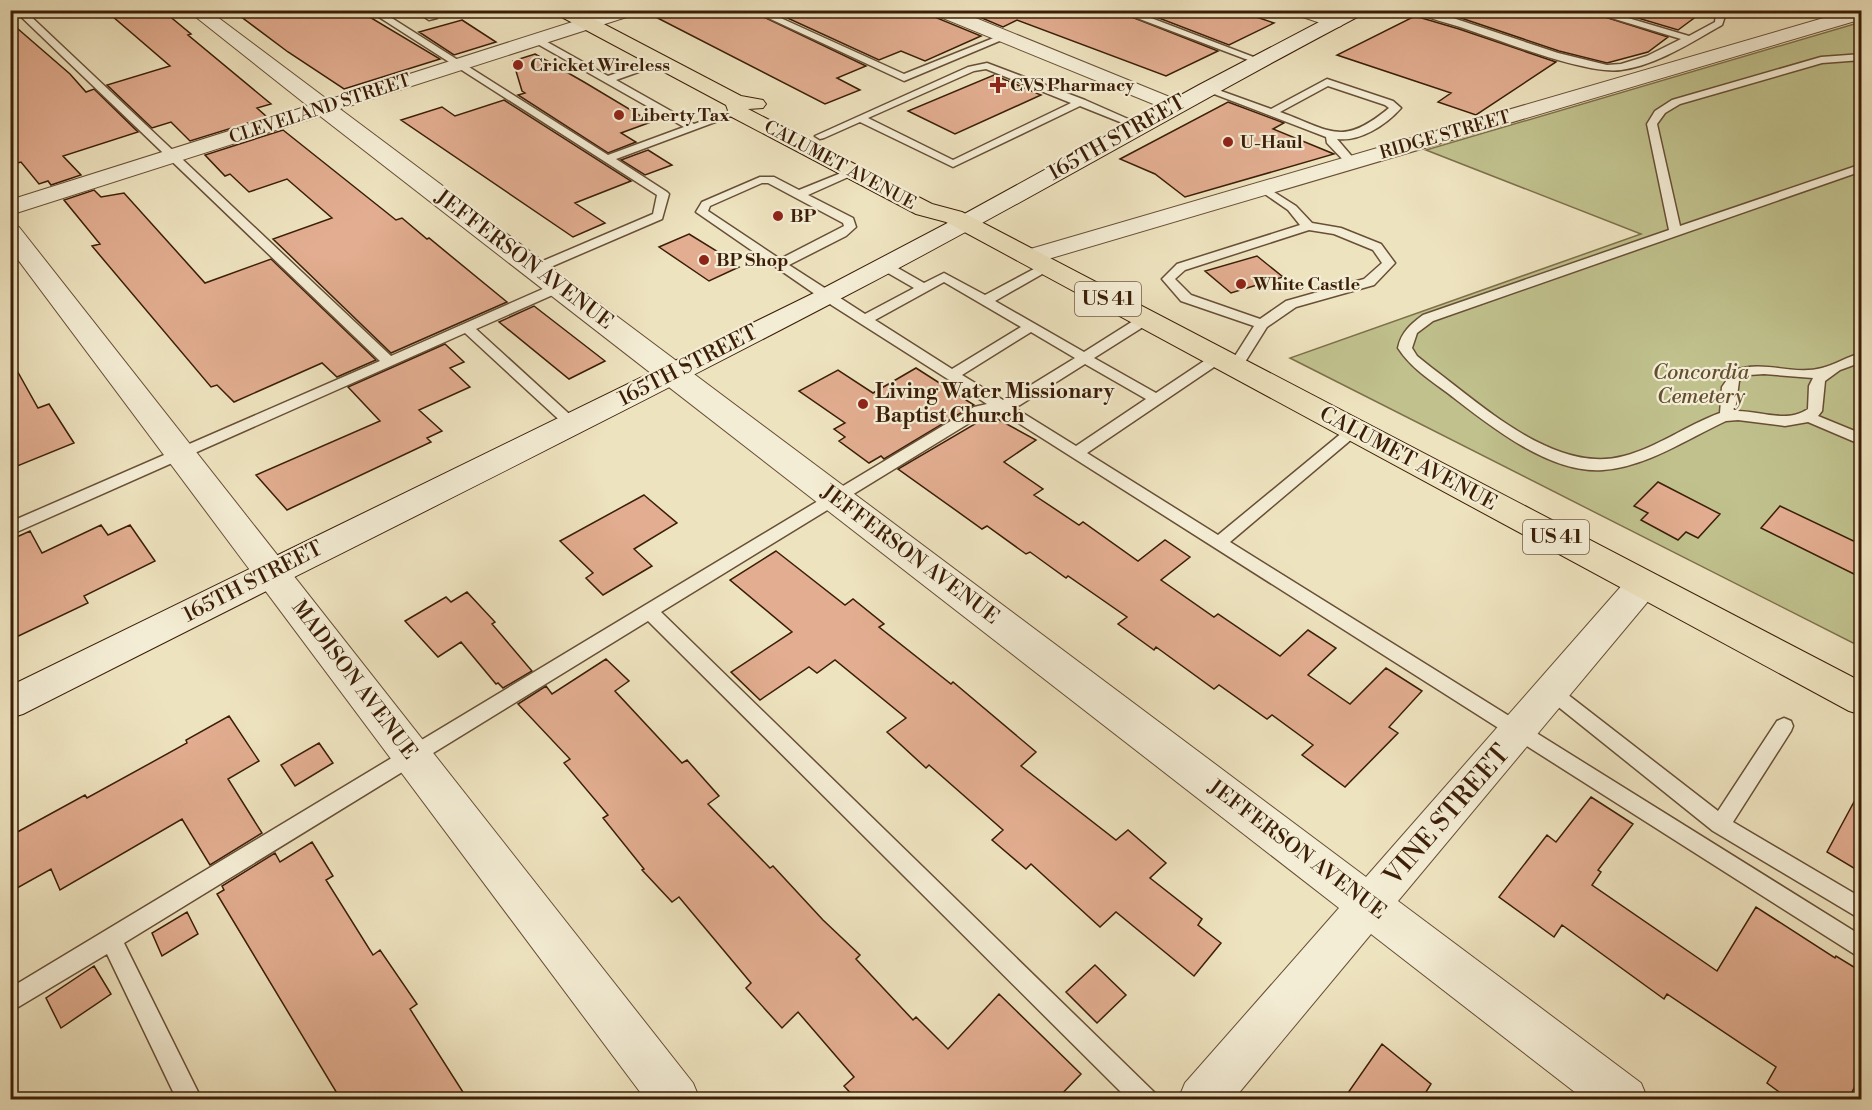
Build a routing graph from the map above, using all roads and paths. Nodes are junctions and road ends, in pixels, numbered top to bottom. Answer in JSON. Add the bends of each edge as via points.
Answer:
{"nodes":[{"id":1,"x":18,"y":10,"type":"edge"},
{"id":2,"x":196,"y":10,"type":"edge"},
{"id":3,"x":372,"y":10,"type":"edge"},
{"id":4,"x":418,"y":10,"type":"edge"},
{"id":5,"x":562,"y":10,"type":"edge"},
{"id":6,"x":630,"y":10,"type":"edge"},
{"id":7,"x":755,"y":10,"type":"edge"},
{"id":8,"x":939,"y":10,"type":"edge"},
{"id":9,"x":1120,"y":10,"type":"edge"},
{"id":10,"x":1300,"y":10,"type":"edge"},
{"id":11,"x":1357,"y":10,"type":"edge"},
{"id":12,"x":1589,"y":10,"type":"edge"},
{"id":13,"x":1718,"y":10,"type":"edge"},
{"id":14,"x":1421,"y":11,"type":"edge"},
{"id":15,"x":1862,"y":13,"type":"edge"},
{"id":16,"x":432,"y":18,"type":"dead end"},
{"id":17,"x":1335,"y":22,"type":"junction"},
{"id":18,"x":588,"y":24,"type":"junction"},
{"id":19,"x":1004,"y":37,"type":"junction"},
{"id":20,"x":1690,"y":39,"type":"junction"},
{"id":21,"x":537,"y":40,"type":"junction"},
{"id":22,"x":1862,"y":57,"type":"edge"},
{"id":23,"x":1259,"y":61,"type":"junction"},
{"id":24,"x":658,"y":62,"type":"junction"},
{"id":25,"x":459,"y":66,"type":"junction"},
{"id":26,"x":607,"y":80,"type":"junction"},
{"id":27,"x":1206,"y":89,"type":"junction"},
{"id":28,"x":1080,"y":102,"type":"junction"},
{"id":29,"x":1175,"y":106,"type":"junction"},
{"id":30,"x":736,"y":107,"type":"junction"},
{"id":31,"x":324,"y":108,"type":"junction"},
{"id":32,"x":1271,"y":113,"type":"junction"},
{"id":33,"x":859,"y":118,"type":"junction"},
{"id":34,"x":1139,"y":126,"type":"junction"},
{"id":35,"x":691,"y":127,"type":"junction"},
{"id":36,"x":1332,"y":135,"type":"junction"},
{"id":37,"x":819,"y":136,"type":"junction"},
{"id":38,"x":172,"y":156,"type":"junction"},
{"id":39,"x":607,"y":159,"type":"junction"},
{"id":40,"x":1351,"y":162,"type":"junction"},
{"id":41,"x":1862,"y":166,"type":"edge"},
{"id":42,"x":851,"y":172,"type":"junction"},
{"id":43,"x":1263,"y":188,"type":"junction"},
{"id":44,"x":800,"y":194,"type":"junction"},
{"id":45,"x":10,"y":208,"type":"edge"},
{"id":46,"x":960,"y":220,"type":"junction"},
{"id":47,"x":1308,"y":226,"type":"junction"},
{"id":48,"x":10,"y":232,"type":"edge"},
{"id":49,"x":1675,"y":232,"type":"junction"},
{"id":50,"x":1038,"y":261,"type":"junction"},
{"id":51,"x":780,"y":264,"type":"junction"},
{"id":52,"x":885,"y":266,"type":"junction"},
{"id":53,"x":535,"y":269,"type":"junction"},
{"id":54,"x":559,"y":287,"type":"junction"},
{"id":55,"x":924,"y":288,"type":"junction"},
{"id":56,"x":827,"y":296,"type":"junction"},
{"id":57,"x":985,"y":301,"type":"junction"},
{"id":58,"x":1146,"y":319,"type":"junction"},
{"id":59,"x":865,"y":320,"type":"junction"},
{"id":60,"x":1262,"y":324,"type":"junction"},
{"id":61,"x":1030,"y":327,"type":"junction"},
{"id":62,"x":467,"y":328,"type":"junction"},
{"id":63,"x":1862,"y":357,"type":"edge"},
{"id":64,"x":1083,"y":359,"type":"junction"},
{"id":65,"x":389,"y":362,"type":"junction"},
{"id":66,"x":1227,"y":362,"type":"junction"},
{"id":67,"x":1828,"y":372,"type":"junction"},
{"id":68,"x":673,"y":374,"type":"junction"},
{"id":69,"x":952,"y":375,"type":"junction"},
{"id":70,"x":1156,"y":399,"type":"junction"},
{"id":71,"x":999,"y":404,"type":"junction"},
{"id":72,"x":1727,"y":416,"type":"junction"},
{"id":73,"x":1809,"y":417,"type":"junction"},
{"id":74,"x":572,"y":424,"type":"junction"},
{"id":75,"x":1354,"y":430,"type":"junction"},
{"id":76,"x":1862,"y":440,"type":"edge"},
{"id":77,"x":182,"y":453,"type":"junction"},
{"id":78,"x":1076,"y":453,"type":"junction"},
{"id":79,"x":834,"y":497,"type":"junction"},
{"id":80,"x":10,"y":529,"type":"edge"},
{"id":81,"x":1219,"y":543,"type":"junction"},
{"id":82,"x":272,"y":572,"type":"junction"},
{"id":83,"x":1643,"y":584,"type":"junction"},
{"id":84,"x":648,"y":610,"type":"junction"},
{"id":85,"x":1552,"y":692,"type":"junction"},
{"id":86,"x":1862,"y":700,"type":"edge"},
{"id":87,"x":10,"y":703,"type":"edge"},
{"id":88,"x":1784,"y":726,"type":"dead end"},
{"id":89,"x":1518,"y":732,"type":"junction"},
{"id":90,"x":412,"y":755,"type":"junction"},
{"id":91,"x":1720,"y":825,"type":"junction"},
{"id":92,"x":1369,"y":905,"type":"junction"},
{"id":93,"x":1862,"y":910,"type":"edge"},
{"id":94,"x":111,"y":939,"type":"junction"},
{"id":95,"x":1862,"y":949,"type":"edge"},
{"id":96,"x":10,"y":1001,"type":"edge"},
{"id":97,"x":190,"y":1100,"type":"edge"},
{"id":98,"x":676,"y":1100,"type":"edge"},
{"id":99,"x":1146,"y":1100,"type":"edge"},
{"id":100,"x":1202,"y":1100,"type":"edge"},
{"id":101,"x":1624,"y":1100,"type":"edge"}],
"edges":[{"from":1,"to":38,"type":"lane"},
{"from":2,"to":31,"type":"street","name":"JEFFERSON AVENUE"},
{"from":3,"to":25,"type":"lane"},
{"from":4,"to":16,"type":"lane"},
{"from":5,"to":18,"type":"main road","name":"CALUMET AVENUE","number":"US 41"},
{"from":6,"to":18,"type":"street","name":"CLEVELAND STREET"},
{"from":7,"to":19,"type":"lane","via":[[904,78]]},
{"from":8,"to":19,"type":"street"},
{"from":9,"to":23,"type":"lane"},
{"from":10,"to":17,"type":"street"},
{"from":11,"to":17,"type":"street","name":"165TH STREET"},
{"from":12,"to":20,"type":"lane"},
{"from":13,"to":20,"type":"lane","via":[[1719,23]]},
{"from":14,"to":20,"type":"lane","via":[[1607,68],[1650,58]]},
{"from":15,"to":40,"type":"street","name":"RIDGE STREET"},
{"from":17,"to":23,"type":"street","name":"165TH STREET"},
{"from":18,"to":21,"type":"street","name":"CLEVELAND STREET"},
{"from":18,"to":24,"type":"main road","name":"CALUMET AVENUE","number":"US 41"},
{"from":19,"to":29,"type":"street"},
{"from":21,"to":25,"type":"street","name":"CLEVELAND STREET"},
{"from":21,"to":26,"type":"lane"},
{"from":22,"to":49,"type":"lane","via":[[1810,63],[1663,108],[1652,124]]},
{"from":23,"to":27,"type":"street","name":"165TH STREET"},
{"from":24,"to":26,"type":"lane"},
{"from":24,"to":30,"type":"main road","name":"CALUMET AVENUE","number":"US 41"},
{"from":25,"to":31,"type":"street","name":"CLEVELAND STREET"},
{"from":25,"to":39,"type":"lane"},
{"from":26,"to":35,"type":"lane"},
{"from":27,"to":29,"type":"street","name":"165TH STREET"},
{"from":27,"to":32,"type":"lane"},
{"from":28,"to":33,"type":"lane","via":[[987,66],[971,69]]},
{"from":28,"to":33,"type":"lane","via":[[953,164]]},
{"from":28,"to":34,"type":"lane"},
{"from":29,"to":34,"type":"street","name":"165TH STREET"},
{"from":30,"to":35,"type":"lane"},
{"from":30,"to":37,"type":"main road","name":"CALUMET AVENUE","number":"US 41","via":[[755,104]]},
{"from":30,"to":42,"type":"main road","name":"CALUMET AVENUE","number":"US 41"},
{"from":31,"to":38,"type":"street","name":"CLEVELAND STREET"},
{"from":31,"to":53,"type":"street","name":"JEFFERSON AVENUE"},
{"from":32,"to":36,"type":"lane"},
{"from":32,"to":36,"type":"lane","via":[[1327,82],[1396,108],[1350,138]]},
{"from":33,"to":37,"type":"lane"},
{"from":34,"to":46,"type":"street","name":"165TH STREET"},
{"from":35,"to":39,"type":"lane"},
{"from":36,"to":40,"type":"lane","via":[[1331,141]]},
{"from":37,"to":46,"type":"main road","name":"CALUMET AVENUE","number":"US 41","via":[[942,201]]},
{"from":38,"to":45,"type":"street","name":"CLEVELAND STREET"},
{"from":38,"to":65,"type":"lane"},
{"from":39,"to":53,"type":"lane","via":[[663,194],[658,216]]},
{"from":40,"to":43,"type":"street","name":"RIDGE STREET"},
{"from":41,"to":49,"type":"lane"},
{"from":42,"to":44,"type":"lane"},
{"from":42,"to":46,"type":"main road","name":"CALUMET AVENUE","number":"US 41","via":[[924,209]]},
{"from":43,"to":47,"type":"lane","via":[[1292,208]]},
{"from":43,"to":50,"type":"street","name":"RIDGE STREET"},
{"from":44,"to":51,"type":"lane","via":[[849,221],[850,227]]},
{"from":44,"to":51,"type":"lane","via":[[776,181],[760,180],[702,209]]},
{"from":46,"to":50,"type":"main road","name":"CALUMET AVENUE","number":"US 41"},
{"from":46,"to":52,"type":"street","name":"165TH STREET"},
{"from":47,"to":60,"type":"lane","via":[[1337,231],[1377,247],[1389,264],[1369,282],[1291,304]]},
{"from":47,"to":60,"type":"lane","via":[[1181,267],[1168,279],[1186,298]]},
{"from":48,"to":77,"type":"street","name":"MADISON AVENUE"},
{"from":49,"to":72,"type":"lane","via":[[1428,318],[1406,336],[1405,348],[1419,365],[1522,440],[1586,464],[1626,462]]},
{"from":50,"to":57,"type":"lane"},
{"from":50,"to":58,"type":"main road","name":"CALUMET AVENUE","number":"US 41"},
{"from":51,"to":56,"type":"lane"},
{"from":52,"to":55,"type":"lane"},
{"from":52,"to":56,"type":"street","name":"165TH STREET"},
{"from":53,"to":54,"type":"street","name":"JEFFERSON AVENUE"},
{"from":54,"to":62,"type":"lane"},
{"from":54,"to":68,"type":"street","name":"JEFFERSON AVENUE"},
{"from":55,"to":57,"type":"lane","via":[[944,277]]},
{"from":55,"to":59,"type":"lane"},
{"from":56,"to":59,"type":"lane"},
{"from":56,"to":68,"type":"street","name":"165TH STREET"},
{"from":57,"to":61,"type":"lane"},
{"from":58,"to":64,"type":"lane"},
{"from":58,"to":66,"type":"main road","name":"CALUMET AVENUE","number":"US 41"},
{"from":59,"to":69,"type":"lane"},
{"from":60,"to":66,"type":"lane"},
{"from":61,"to":64,"type":"lane"},
{"from":61,"to":69,"type":"lane"},
{"from":62,"to":65,"type":"lane"},
{"from":62,"to":74,"type":"lane"},
{"from":63,"to":67,"type":"lane"},
{"from":64,"to":70,"type":"lane"},
{"from":64,"to":71,"type":"lane","via":[[1015,402]]},
{"from":65,"to":77,"type":"lane"},
{"from":66,"to":70,"type":"lane"},
{"from":66,"to":75,"type":"main road","name":"CALUMET AVENUE","number":"US 41"},
{"from":67,"to":72,"type":"lane","via":[[1743,371],[1733,378]]},
{"from":67,"to":73,"type":"lane","via":[[1819,380],[1815,411]]},
{"from":68,"to":74,"type":"street","name":"165TH STREET"},
{"from":68,"to":79,"type":"street","name":"JEFFERSON AVENUE"},
{"from":69,"to":71,"type":"lane"},
{"from":70,"to":78,"type":"lane"},
{"from":71,"to":78,"type":"lane"},
{"from":71,"to":79,"type":"lane","via":[[979,410]]},
{"from":72,"to":73,"type":"lane","via":[[1798,421]]},
{"from":73,"to":76,"type":"lane"},
{"from":74,"to":82,"type":"street","name":"165TH STREET"},
{"from":75,"to":81,"type":"lane"},
{"from":75,"to":83,"type":"main road","name":"CALUMET AVENUE","number":"US 41"},
{"from":77,"to":80,"type":"lane"},
{"from":77,"to":82,"type":"street","name":"MADISON AVENUE"},
{"from":78,"to":81,"type":"lane"},
{"from":79,"to":84,"type":"lane"},
{"from":79,"to":92,"type":"street","name":"JEFFERSON AVENUE"},
{"from":81,"to":89,"type":"lane"},
{"from":82,"to":87,"type":"street","name":"165TH STREET"},
{"from":82,"to":90,"type":"street","name":"MADISON AVENUE"},
{"from":83,"to":85,"type":"street","name":"VINE STREET"},
{"from":83,"to":86,"type":"main road","name":"CALUMET AVENUE","number":"US 41"},
{"from":84,"to":90,"type":"lane"},
{"from":84,"to":99,"type":"lane"},
{"from":85,"to":89,"type":"street","name":"VINE STREET"},
{"from":85,"to":91,"type":"lane"},
{"from":88,"to":91,"type":"lane"},
{"from":89,"to":92,"type":"street","name":"VINE STREET"},
{"from":89,"to":95,"type":"lane"},
{"from":90,"to":94,"type":"lane"},
{"from":90,"to":98,"type":"street","name":"MADISON AVENUE"},
{"from":91,"to":93,"type":"lane"},
{"from":92,"to":100,"type":"street","name":"VINE STREET"},
{"from":92,"to":101,"type":"street","name":"JEFFERSON AVENUE"},
{"from":94,"to":96,"type":"lane"},
{"from":94,"to":97,"type":"lane"}]}
